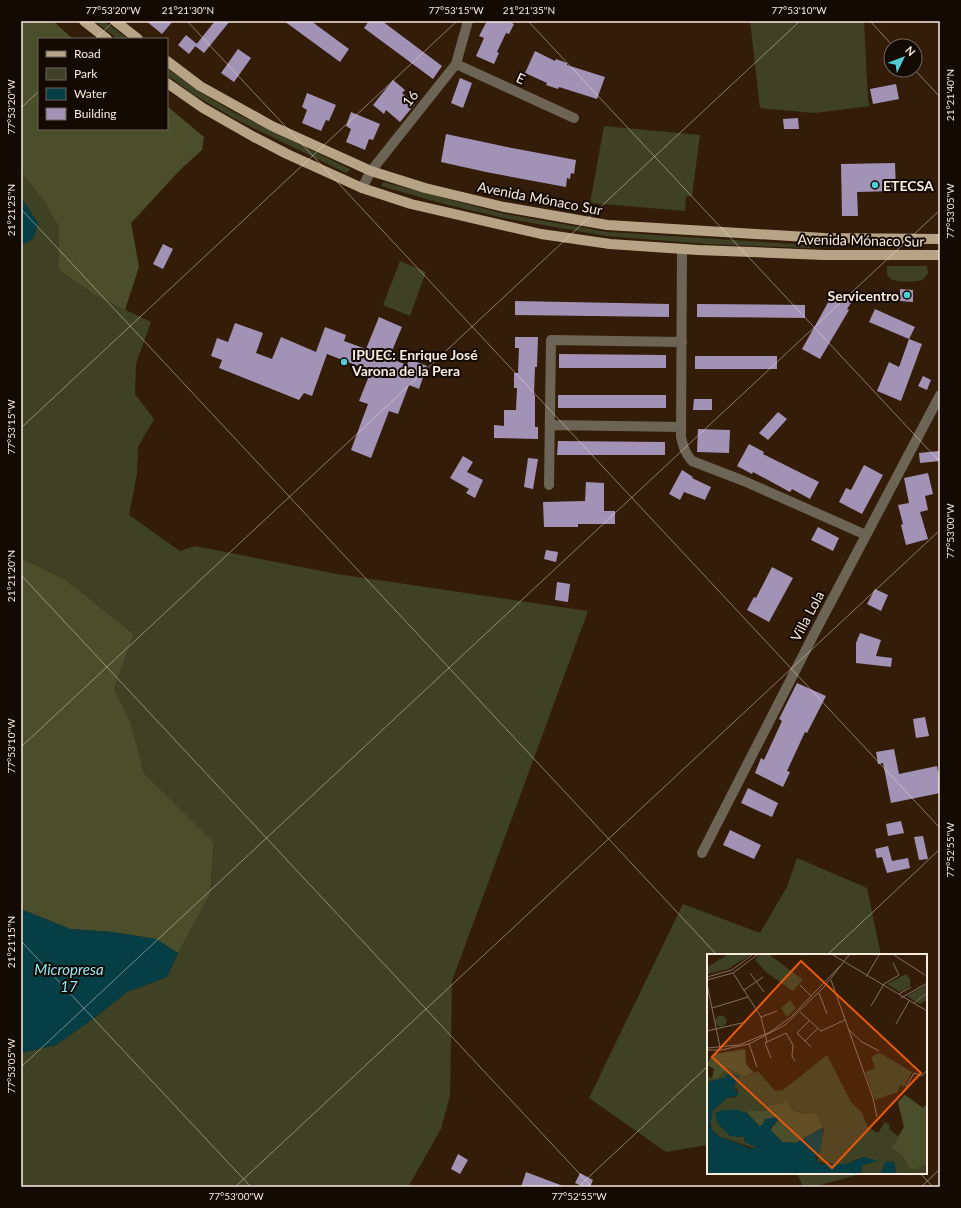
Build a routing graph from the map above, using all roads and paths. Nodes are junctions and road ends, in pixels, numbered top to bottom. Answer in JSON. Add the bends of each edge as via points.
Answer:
{"nodes":[{"id":1,"x":84,"y":21,"type":"edge"},
{"id":2,"x":115,"y":21,"type":"edge"},
{"id":3,"x":468,"y":21,"type":"edge"},
{"id":4,"x":106,"y":38,"type":"edge"},
{"id":5,"x":137,"y":38,"type":"edge"},
{"id":6,"x":168,"y":62,"type":"edge"},
{"id":7,"x":456,"y":64,"type":"junction"},
{"id":8,"x":168,"y":84,"type":"edge"},
{"id":9,"x":574,"y":118,"type":"dead end"},
{"id":10,"x":371,"y":171,"type":"junction"},
{"id":11,"x":362,"y":188,"type":"junction"},
{"id":12,"x":824,"y":238,"type":"junction"},
{"id":13,"x":879,"y":239,"type":"junction"},
{"id":14,"x":940,"y":239,"type":"edge"},
{"id":15,"x":682,"y":248,"type":"junction"},
{"id":16,"x":824,"y":255,"type":"junction"},
{"id":17,"x":878,"y":255,"type":"junction"},
{"id":18,"x":940,"y":255,"type":"edge"},
{"id":19,"x":682,"y":342,"type":"junction"},
{"id":20,"x":940,"y":395,"type":"edge"},
{"id":21,"x":550,"y":425,"type":"junction"},
{"id":22,"x":681,"y":427,"type":"junction"},
{"id":23,"x":549,"y":485,"type":"dead end"},
{"id":24,"x":866,"y":535,"type":"junction"},
{"id":25,"x":702,"y":853,"type":"dead end"}],
"edges":[{"from":1,"to":4,"type":"main road"},
{"from":2,"to":5,"type":"main road"},
{"from":3,"to":7,"type":"street","name":"16"},
{"from":6,"to":10,"type":"main road","name":"Avenida Mónaco Sur","via":[[200,86],[272,126]]},
{"from":7,"to":9,"type":"street","name":"E"},
{"from":7,"to":10,"type":"street","name":"16"},
{"from":8,"to":11,"type":"main road","name":"Avenida Mónaco Sur","via":[[203,108],[254,137]]},
{"from":10,"to":11,"type":"street","name":"16"},
{"from":10,"to":12,"type":"main road","name":"Avenida Mónaco Sur","via":[[504,208],[607,225]]},
{"from":11,"to":15,"type":"main road","name":"Avenida Mónaco Sur","via":[[411,204],[541,234],[610,244]]},
{"from":12,"to":13,"type":"main road","name":"Avenida Mónaco Sur"},
{"from":12,"to":16,"type":"main road"},
{"from":13,"to":14,"type":"main road","name":"Avenida Mónaco Sur"},
{"from":13,"to":17,"type":"main road"},
{"from":15,"to":16,"type":"main road","name":"Avenida Mónaco Sur"},
{"from":15,"to":19,"type":"street"},
{"from":16,"to":17,"type":"main road","name":"Avenida Mónaco Sur"},
{"from":17,"to":18,"type":"main road","name":"Avenida Mónaco Sur"},
{"from":19,"to":21,"type":"street","via":[[551,340]]},
{"from":19,"to":22,"type":"street"},
{"from":20,"to":24,"type":"street","name":"Villa Lola"},
{"from":21,"to":22,"type":"street"},
{"from":21,"to":23,"type":"street"},
{"from":22,"to":24,"type":"street","via":[[684,448],[692,461]]},
{"from":24,"to":25,"type":"street","name":"Villa Lola"}]}
